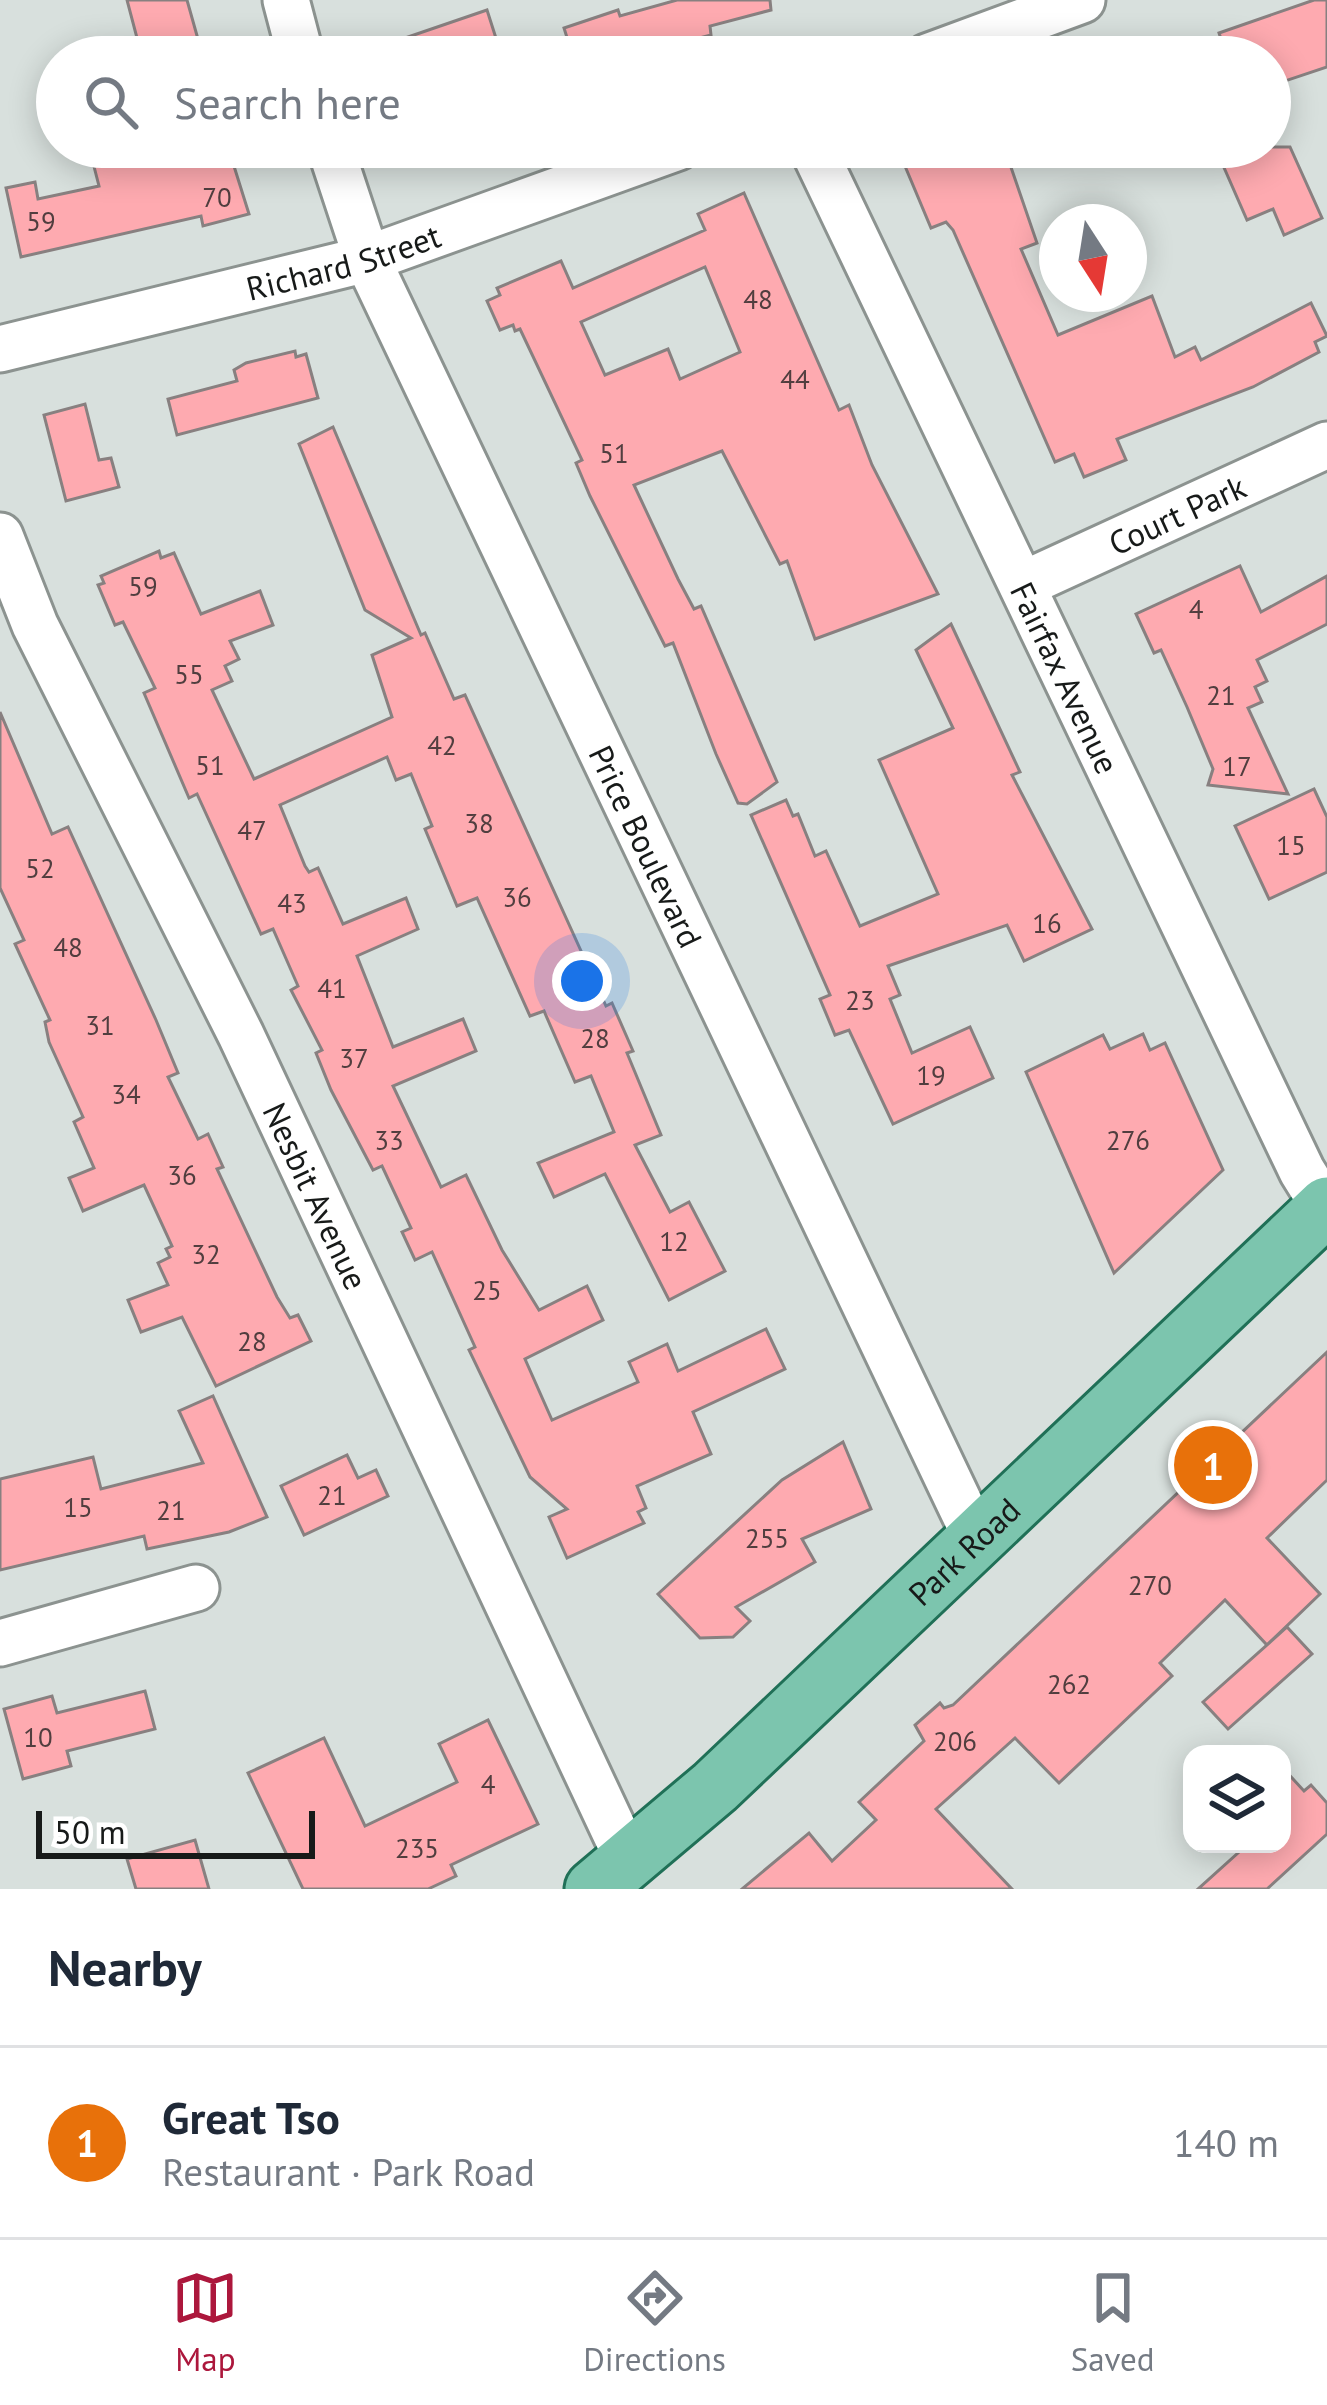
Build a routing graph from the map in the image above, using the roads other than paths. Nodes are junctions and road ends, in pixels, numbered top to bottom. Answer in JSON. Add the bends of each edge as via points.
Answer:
{"nodes":[{"id":1,"x":286,"y":0,"type":"edge"},
{"id":2,"x":1082,"y":0,"type":"edge"},
{"id":3,"x":295,"y":36,"type":"edge"},
{"id":4,"x":984,"y":36,"type":"edge"},
{"id":5,"x":337,"y":168,"type":"edge"},
{"id":6,"x":620,"y":168,"type":"edge"},
{"id":7,"x":822,"y":168,"type":"edge"},
{"id":8,"x":367,"y":260,"type":"junction"},
{"id":9,"x":0,"y":349,"type":"edge"},
{"id":10,"x":1327,"y":445,"type":"edge"},
{"id":11,"x":0,"y":536,"type":"edge"},
{"id":12,"x":1024,"y":584,"type":"junction"},
{"id":13,"x":1326,"y":1207,"type":"edge"},
{"id":14,"x":978,"y":1542,"type":"junction"},
{"id":15,"x":196,"y":1588,"type":"dead end"},
{"id":16,"x":0,"y":1643,"type":"edge"},
{"id":17,"x":611,"y":1874,"type":"edge"}],
"edges":[{"from":1,"to":3,"type":"street"},
{"from":2,"to":4,"type":"street"},
{"from":5,"to":8,"type":"street","name":"Price Boulevard"},
{"from":6,"to":8,"type":"street","name":"Richard Street"},
{"from":7,"to":12,"type":"street","name":"Fairfax Avenue"},
{"from":8,"to":9,"type":"street","name":"Richard Street"},
{"from":8,"to":14,"type":"street","name":"Price Boulevard"},
{"from":10,"to":12,"type":"street","name":"Court Park"},
{"from":11,"to":17,"type":"street","name":"Nesbit Avenue","via":[[35,625],[241,1035]]},
{"from":12,"to":13,"type":"street","name":"Fairfax Avenue"},
{"from":13,"to":14,"type":"main road","name":"Park Road"},
{"from":14,"to":17,"type":"main road","name":"Park Road"},
{"from":15,"to":16,"type":"street"}]}
